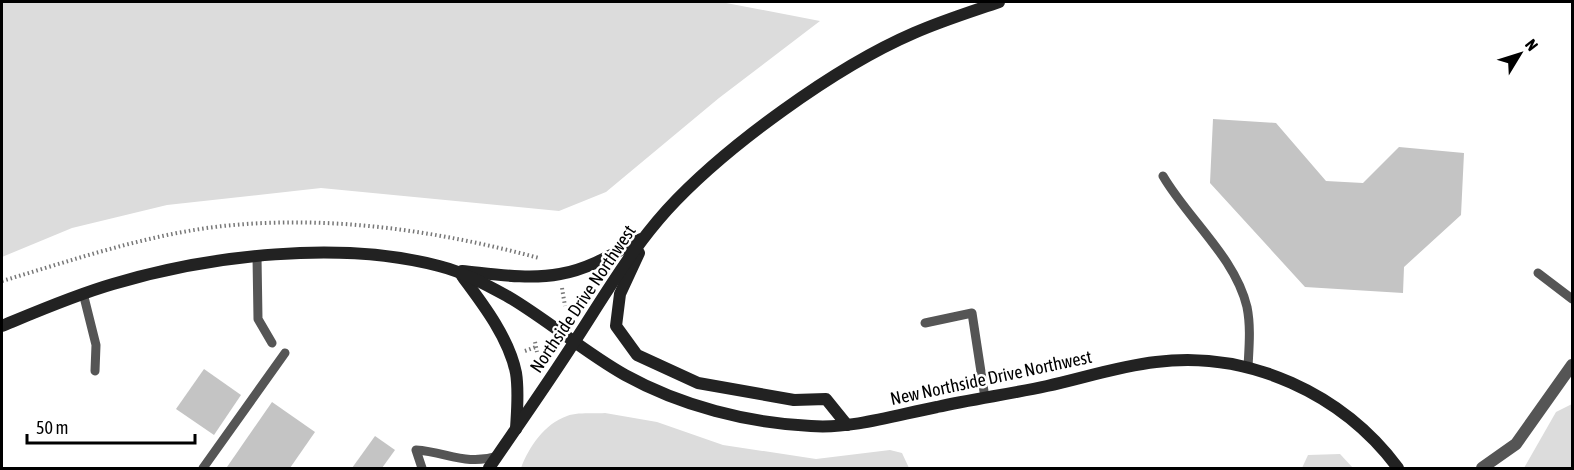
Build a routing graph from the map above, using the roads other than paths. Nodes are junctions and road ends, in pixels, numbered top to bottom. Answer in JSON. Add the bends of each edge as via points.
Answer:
{"nodes":[{"id":1,"x":999,"y":2,"type":"edge"},
{"id":2,"x":1163,"y":176,"type":"dead end"},
{"id":3,"x":647,"y":235,"type":"junction"},
{"id":4,"x":257,"y":257,"type":"junction"},
{"id":5,"x":455,"y":271,"type":"junction"},
{"id":6,"x":1538,"y":273,"type":"dead end"},
{"id":7,"x":83,"y":293,"type":"junction"},
{"id":8,"x":1572,"y":299,"type":"edge"},
{"id":9,"x":925,"y":323,"type":"dead end"},
{"id":10,"x":2,"y":326,"type":"edge"},
{"id":11,"x":574,"y":342,"type":"junction"},
{"id":12,"x":272,"y":343,"type":"dead end"},
{"id":13,"x":285,"y":353,"type":"dead end"},
{"id":14,"x":1572,"y":365,"type":"edge"},
{"id":15,"x":1248,"y":367,"type":"junction"},
{"id":16,"x":95,"y":371,"type":"dead end"},
{"id":17,"x":985,"y":398,"type":"junction"},
{"id":18,"x":847,"y":425,"type":"junction"},
{"id":19,"x":516,"y":430,"type":"junction"},
{"id":20,"x":498,"y":456,"type":"junction"},
{"id":21,"x":203,"y":468,"type":"edge"},
{"id":22,"x":422,"y":468,"type":"edge"},
{"id":23,"x":489,"y":468,"type":"edge"},
{"id":24,"x":1398,"y":468,"type":"edge"},
{"id":25,"x":1482,"y":468,"type":"edge"}],
"edges":[{"from":1,"to":3,"type":"street","name":"Northside Drive Northwest","via":[[912,34],[791,105],[711,169],[667,210]]},
{"from":2,"to":15,"type":"lane","via":[[1240,290],[1247,306]]},
{"from":3,"to":5,"type":"street","via":[[605,258],[559,275]]},
{"from":3,"to":11,"type":"street","name":"Northside Drive Northwest","via":[[620,268]]},
{"from":3,"to":18,"type":"street","via":[[620,294],[616,326],[638,355],[698,383],[794,400],[826,399]]},
{"from":4,"to":5,"type":"street","via":[[367,255]]},
{"from":4,"to":7,"type":"street","via":[[149,274]]},
{"from":4,"to":12,"type":"lane","via":[[258,319]]},
{"from":5,"to":11,"type":"street","name":"New Northside Drive Northwest","via":[[510,298]]},
{"from":5,"to":19,"type":"street","via":[[488,312],[510,357],[517,392]]},
{"from":6,"to":8,"type":"lane"},
{"from":7,"to":10,"type":"street"},
{"from":7,"to":16,"type":"lane","via":[[96,345]]},
{"from":9,"to":17,"type":"lane","via":[[972,313]]},
{"from":11,"to":18,"type":"street","name":"New Northside Drive Northwest","via":[[625,375],[705,408],[802,425]]},
{"from":11,"to":19,"type":"street","name":"Northside Drive Northwest"},
{"from":13,"to":21,"type":"lane"},
{"from":14,"to":25,"type":"street","via":[[1516,444]]},
{"from":15,"to":17,"type":"street","name":"New Northside Drive Northwest","via":[[1196,360],[1156,362]]},
{"from":15,"to":24,"type":"street","name":"New Northside Drive Northwest","via":[[1296,384],[1346,414]]},
{"from":17,"to":18,"type":"street","name":"New Northside Drive Northwest"},
{"from":19,"to":20,"type":"street","name":"Northside Drive Northwest"},
{"from":20,"to":22,"type":"lane","via":[[470,461],[416,450]]},
{"from":20,"to":23,"type":"street","name":"Northside Drive Northwest"}]}
